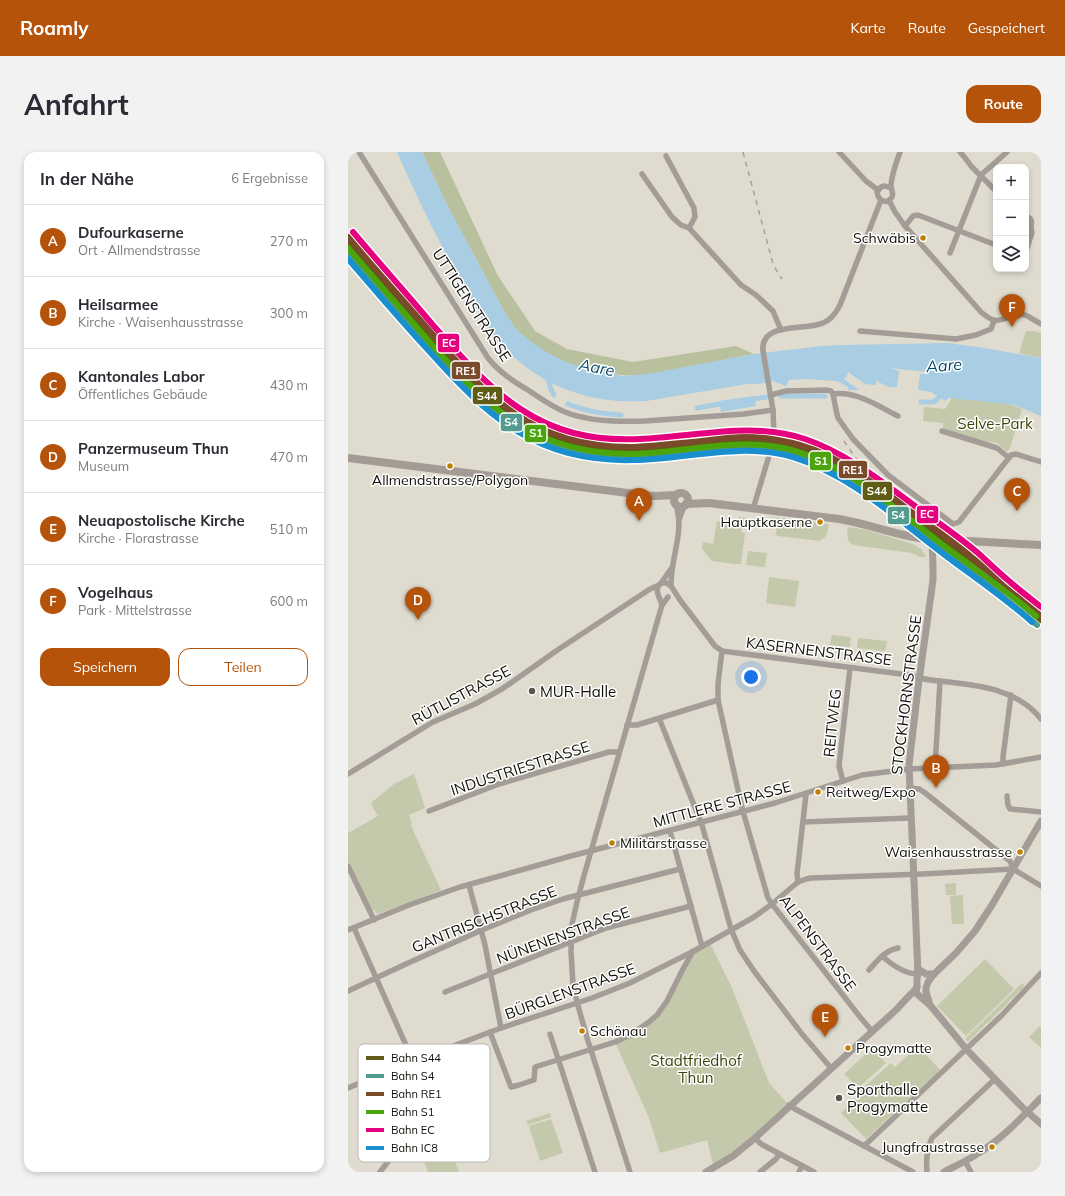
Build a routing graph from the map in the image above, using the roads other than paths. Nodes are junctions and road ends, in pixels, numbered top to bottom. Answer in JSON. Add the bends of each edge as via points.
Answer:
{"nodes":[{"id":1,"x":360,"y":152,"type":"edge"},
{"id":2,"x":839,"y":152,"type":"edge"},
{"id":3,"x":900,"y":152,"type":"edge"},
{"id":4,"x":960,"y":152,"type":"edge"},
{"id":5,"x":1007,"y":152,"type":"edge"},
{"id":6,"x":666,"y":156,"type":"dead end"},
{"id":7,"x":893,"y":172,"type":"junction"},
{"id":8,"x":642,"y":174,"type":"dead end"},
{"id":9,"x":981,"y":175,"type":"junction"},
{"id":10,"x":880,"y":188,"type":"junction"},
{"id":11,"x":891,"y":188,"type":"junction"},
{"id":12,"x":993,"y":188,"type":"edge"},
{"id":13,"x":881,"y":200,"type":"junction"},
{"id":14,"x":889,"y":200,"type":"junction"},
{"id":15,"x":1029,"y":218,"type":"edge"},
{"id":16,"x":905,"y":226,"type":"junction"},
{"id":17,"x":1029,"y":226,"type":"edge"},
{"id":18,"x":689,"y":228,"type":"junction"},
{"id":19,"x":1029,"y":228,"type":"edge"},
{"id":20,"x":958,"y":230,"type":"junction"},
{"id":21,"x":1029,"y":242,"type":"edge"},
{"id":22,"x":993,"y":244,"type":"edge"},
{"id":23,"x":950,"y":253,"type":"dead end"},
{"id":24,"x":994,"y":321,"type":"junction"},
{"id":25,"x":1041,"y":324,"type":"edge"},
{"id":26,"x":781,"y":330,"type":"junction"},
{"id":27,"x":860,"y":331,"type":"dead end"},
{"id":28,"x":833,"y":394,"type":"junction"},
{"id":29,"x":772,"y":397,"type":"junction"},
{"id":30,"x":774,"y":410,"type":"junction"},
{"id":31,"x":898,"y":416,"type":"dead end"},
{"id":32,"x":942,"y":431,"type":"dead end"},
{"id":33,"x":774,"y":434,"type":"tunnel mouth"},
{"id":34,"x":772,"y":446,"type":"tunnel mouth"},
{"id":35,"x":348,"y":458,"type":"edge"},
{"id":36,"x":1009,"y":458,"type":"junction"},
{"id":37,"x":1041,"y":462,"type":"edge"},
{"id":38,"x":681,"y":501,"type":"junction"},
{"id":39,"x":753,"y":509,"type":"junction"},
{"id":40,"x":933,"y":540,"type":"joint"},
{"id":41,"x":967,"y":541,"type":"tunnel mouth"},
{"id":42,"x":1041,"y":545,"type":"edge"},
{"id":43,"x":671,"y":569,"type":"junction"},
{"id":44,"x":660,"y":584,"type":"junction"},
{"id":45,"x":672,"y":587,"type":"junction"},
{"id":46,"x":644,"y":594,"type":"junction"},
{"id":47,"x":659,"y":595,"type":"junction"},
{"id":48,"x":669,"y":597,"type":"junction"},
{"id":49,"x":680,"y":600,"type":"junction"},
{"id":50,"x":662,"y":605,"type":"junction"},
{"id":51,"x":722,"y":651,"type":"junction"},
{"id":52,"x":850,"y":668,"type":"junction"},
{"id":53,"x":919,"y":677,"type":"junction"},
{"id":54,"x":940,"y":681,"type":"junction"},
{"id":55,"x":1011,"y":696,"type":"junction"},
{"id":56,"x":718,"y":700,"type":"junction"},
{"id":57,"x":659,"y":718,"type":"junction"},
{"id":58,"x":1041,"y":719,"type":"edge"},
{"id":59,"x":627,"y":725,"type":"junction"},
{"id":60,"x":619,"y":752,"type":"junction"},
{"id":61,"x":1041,"y":757,"type":"edge"},
{"id":62,"x":1003,"y":764,"type":"junction"},
{"id":63,"x":935,"y":768,"type":"junction"},
{"id":64,"x":909,"y":769,"type":"junction"},
{"id":65,"x":348,"y":774,"type":"edge"},
{"id":66,"x":842,"y":781,"type":"junction"},
{"id":67,"x":909,"y":788,"type":"junction"},
{"id":68,"x":806,"y":794,"type":"junction"},
{"id":69,"x":1007,"y":796,"type":"dead end"},
{"id":70,"x":429,"y":811,"type":"dead end"},
{"id":71,"x":743,"y":812,"type":"junction"},
{"id":72,"x":1041,"y":812,"type":"edge"},
{"id":73,"x":910,"y":818,"type":"junction"},
{"id":74,"x":1041,"y":821,"type":"edge"},
{"id":75,"x":803,"y":822,"type":"junction"},
{"id":76,"x":701,"y":823,"type":"junction"},
{"id":77,"x":670,"y":831,"type":"junction"},
{"id":78,"x":591,"y":851,"type":"junction"},
{"id":79,"x":348,"y":866,"type":"edge"},
{"id":80,"x":680,"y":869,"type":"junction"},
{"id":81,"x":1013,"y":869,"type":"junction"},
{"id":82,"x":913,"y":874,"type":"junction"},
{"id":83,"x":798,"y":882,"type":"junction"},
{"id":84,"x":469,"y":885,"type":"junction"},
{"id":85,"x":1041,"y":886,"type":"edge"},
{"id":86,"x":579,"y":895,"type":"junction"},
{"id":87,"x":772,"y":904,"type":"junction"},
{"id":88,"x":691,"y":906,"type":"junction"},
{"id":89,"x":374,"y":920,"type":"junction"},
{"id":90,"x":351,"y":929,"type":"edge"},
{"id":91,"x":731,"y":929,"type":"junction"},
{"id":92,"x":482,"y":930,"type":"junction"},
{"id":93,"x":571,"y":942,"type":"junction"},
{"id":94,"x":702,"y":946,"type":"junction"},
{"id":95,"x":898,"y":948,"type":"dead end"},
{"id":96,"x":694,"y":951,"type":"junction"},
{"id":97,"x":882,"y":956,"type":"junction"},
{"id":98,"x":678,"y":959,"type":"junction"},
{"id":99,"x":684,"y":967,"type":"junction"},
{"id":100,"x":869,"y":970,"type":"dead end"},
{"id":101,"x":918,"y":971,"type":"junction"},
{"id":102,"x":1041,"y":973,"type":"edge"},
{"id":103,"x":491,"y":974,"type":"junction"},
{"id":104,"x":934,"y":974,"type":"junction"},
{"id":105,"x":376,"y":978,"type":"junction"},
{"id":106,"x":921,"y":989,"type":"junction"},
{"id":107,"x":348,"y":991,"type":"edge"},
{"id":108,"x":445,"y":992,"type":"dead end"},
{"id":109,"x":577,"y":1002,"type":"junction"},
{"id":110,"x":501,"y":1028,"type":"junction"},
{"id":111,"x":872,"y":1030,"type":"junction"},
{"id":112,"x":490,"y":1032,"type":"junction"},
{"id":113,"x":550,"y":1034,"type":"dead end"},
{"id":114,"x":405,"y":1044,"type":"edge"},
{"id":115,"x":459,"y":1044,"type":"edge"},
{"id":116,"x":591,"y":1050,"type":"junction"},
{"id":117,"x":966,"y":1050,"type":"junction"},
{"id":118,"x":559,"y":1060,"type":"junction"},
{"id":119,"x":831,"y":1068,"type":"junction"},
{"id":120,"x":995,"y":1079,"type":"junction"},
{"id":121,"x":358,"y":1084,"type":"edge"},
{"id":122,"x":348,"y":1088,"type":"edge"},
{"id":123,"x":1041,"y":1098,"type":"edge"},
{"id":124,"x":789,"y":1105,"type":"junction"},
{"id":125,"x":1027,"y":1112,"type":"junction"},
{"id":126,"x":1041,"y":1124,"type":"edge"},
{"id":127,"x":754,"y":1138,"type":"junction"},
{"id":128,"x":864,"y":1146,"type":"junction"},
{"id":129,"x":780,"y":1154,"type":"junction"},
{"id":130,"x":965,"y":1161,"type":"junction"},
{"id":131,"x":388,"y":1162,"type":"edge"},
{"id":132,"x":802,"y":1166,"type":"junction"},
{"id":133,"x":380,"y":1172,"type":"edge"},
{"id":134,"x":596,"y":1172,"type":"edge"},
{"id":135,"x":630,"y":1172,"type":"edge"},
{"id":136,"x":706,"y":1172,"type":"edge"},
{"id":137,"x":760,"y":1172,"type":"edge"},
{"id":138,"x":799,"y":1172,"type":"edge"},
{"id":139,"x":814,"y":1172,"type":"edge"},
{"id":140,"x":913,"y":1172,"type":"edge"},
{"id":141,"x":927,"y":1172,"type":"edge"},
{"id":142,"x":944,"y":1172,"type":"edge"},
{"id":143,"x":971,"y":1172,"type":"edge"}],
"edges":[{"from":1,"to":30,"type":"street","name":"UTTIGENSTRASSE","via":[[488,358],[510,379],[564,412],[600,419],[671,420]]},
{"from":2,"to":10,"type":"street","via":[[866,181]]},
{"from":3,"to":7,"type":"street"},
{"from":4,"to":9,"type":"street"},
{"from":5,"to":9,"type":"street"},
{"from":6,"to":18,"type":"street","via":[[694,208],[695,217]]},
{"from":7,"to":10,"type":"street"},
{"from":7,"to":11,"type":"street"},
{"from":8,"to":18,"type":"street","via":[[672,216],[681,225]]},
{"from":9,"to":12,"type":"street"},
{"from":9,"to":20,"type":"street"},
{"from":10,"to":11,"type":"street"},
{"from":10,"to":13,"type":"street","via":[[878,196]]},
{"from":11,"to":14,"type":"street","via":[[893,195]]},
{"from":13,"to":14,"type":"street"},
{"from":13,"to":26,"type":"street","via":[[835,314],[817,326]]},
{"from":14,"to":16,"type":"street"},
{"from":15,"to":17,"type":"street","via":[[1032,222]]},
{"from":16,"to":20,"type":"street","via":[[917,215]]},
{"from":16,"to":24,"type":"street","via":[[981,312]]},
{"from":18,"to":26,"type":"street","via":[[741,284],[773,311]]},
{"from":19,"to":21,"type":"street","via":[[1032,233]]},
{"from":20,"to":22,"type":"street"},
{"from":20,"to":23,"type":"street"},
{"from":24,"to":25,"type":"street","via":[[1022,314]]},
{"from":24,"to":27,"type":"street","via":[[991,329],[956,339]]},
{"from":26,"to":29,"type":"street","via":[[773,332],[763,344]]},
{"from":28,"to":29,"type":"street","via":[[830,390],[786,391]]},
{"from":28,"to":31,"type":"street","via":[[859,397]]},
{"from":28,"to":36,"type":"street","via":[[838,418],[853,439],[888,474],[951,523],[959,522]]},
{"from":29,"to":30,"type":"street"},
{"from":30,"to":33,"type":"street"},
{"from":32,"to":36,"type":"street","via":[[997,448]]},
{"from":34,"to":39,"type":"street"},
{"from":35,"to":38,"type":"main road"},
{"from":36,"to":37,"type":"street","via":[[1016,454]]},
{"from":38,"to":39,"type":"main road"},
{"from":38,"to":43,"type":"street","via":[[676,550]]},
{"from":39,"to":40,"type":"main road","via":[[856,522],[912,538]]},
{"from":40,"to":53,"type":"street","name":"STOCKHORNSTRASSE","via":[[933,580]]},
{"from":41,"to":42,"type":"main road"},
{"from":43,"to":44,"type":"street"},
{"from":43,"to":45,"type":"street"},
{"from":44,"to":45,"type":"street","via":[[667,583]]},
{"from":44,"to":46,"type":"street","name":"RÜTLISTRASSE"},
{"from":44,"to":47,"type":"street","via":[[657,590]]},
{"from":45,"to":48,"type":"street"},
{"from":45,"to":49,"type":"street"},
{"from":46,"to":47,"type":"street"},
{"from":46,"to":65,"type":"street","name":"RÜTLISTRASSE","via":[[502,689],[433,722]]},
{"from":47,"to":48,"type":"street"},
{"from":47,"to":50,"type":"street"},
{"from":48,"to":49,"type":"street"},
{"from":48,"to":50,"type":"street"},
{"from":49,"to":51,"type":"street","via":[[715,646]]},
{"from":50,"to":59,"type":"street"},
{"from":51,"to":52,"type":"street","name":"KASERNENSTRASSE"},
{"from":51,"to":56,"type":"street","name":"ALPENSTRASSE"},
{"from":52,"to":53,"type":"street","name":"KASERNENSTRASSE"},
{"from":52,"to":66,"type":"street","name":"REITWEG","via":[[839,766]]},
{"from":53,"to":54,"type":"street","name":"KASERNENSTRASSE"},
{"from":53,"to":64,"type":"street","name":"STOCKHORNSTRASSE"},
{"from":54,"to":55,"type":"street","name":"KASERNENSTRASSE","via":[[989,687]]},
{"from":54,"to":63,"type":"street"},
{"from":55,"to":58,"type":"street","name":"KASERNENSTRASSE","via":[[1027,705]]},
{"from":55,"to":62,"type":"street"},
{"from":56,"to":57,"type":"street"},
{"from":56,"to":71,"type":"street","name":"ALPENSTRASSE"},
{"from":57,"to":59,"type":"street","via":[[633,726]]},
{"from":57,"to":76,"type":"street"},
{"from":59,"to":60,"type":"street"},
{"from":60,"to":70,"type":"street","name":"INDUSTRIESTRASSE","via":[[609,752],[499,784]]},
{"from":60,"to":78,"type":"street"},
{"from":61,"to":62,"type":"street","name":"MITTLERE STRASSE"},
{"from":62,"to":63,"type":"street","name":"MITTLERE STRASSE"},
{"from":63,"to":64,"type":"street","name":"MITTLERE STRASSE"},
{"from":64,"to":66,"type":"street","name":"MITTLERE STRASSE","via":[[862,775]]},
{"from":64,"to":67,"type":"street","name":"STOCKHORNSTRASSE"},
{"from":66,"to":68,"type":"street","name":"MITTLERE STRASSE"},
{"from":67,"to":73,"type":"street","name":"STOCKHORNSTRASSE"},
{"from":67,"to":81,"type":"street","via":[[924,792],[1010,861]]},
{"from":68,"to":71,"type":"street","name":"MITTLERE STRASSE"},
{"from":68,"to":75,"type":"street"},
{"from":69,"to":72,"type":"street","via":[[1010,808]]},
{"from":71,"to":76,"type":"street","name":"MITTLERE STRASSE"},
{"from":71,"to":87,"type":"street","name":"ALPENSTRASSE","via":[[768,898]]},
{"from":73,"to":75,"type":"street"},
{"from":73,"to":82,"type":"street","name":"STOCKHORNSTRASSE"},
{"from":74,"to":81,"type":"street"},
{"from":75,"to":83,"type":"street"},
{"from":76,"to":77,"type":"street","name":"MITTLERE STRASSE"},
{"from":76,"to":91,"type":"street"},
{"from":77,"to":78,"type":"street","name":"MITTLERE STRASSE"},
{"from":77,"to":80,"type":"street"},
{"from":78,"to":84,"type":"street","name":"MITTLERE STRASSE"},
{"from":78,"to":86,"type":"street"},
{"from":79,"to":89,"type":"street"},
{"from":80,"to":86,"type":"street","name":"GANTRISCHSTRASSE"},
{"from":80,"to":88,"type":"street"},
{"from":81,"to":82,"type":"street"},
{"from":81,"to":85,"type":"street"},
{"from":81,"to":104,"type":"street","via":[[975,931]]},
{"from":82,"to":83,"type":"street","via":[[811,878]]},
{"from":82,"to":101,"type":"street","name":"STOCKHORNSTRASSE"},
{"from":83,"to":87,"type":"street","name":"BÜRGLENSTRASSE"},
{"from":84,"to":89,"type":"street","name":"MITTLERE STRASSE","via":[[424,899]]},
{"from":84,"to":92,"type":"street"},
{"from":86,"to":92,"type":"street","name":"GANTRISCHSTRASSE","via":[[531,910]]},
{"from":86,"to":93,"type":"street"},
{"from":87,"to":91,"type":"street","name":"BÜRGLENSTRASSE"},
{"from":87,"to":111,"type":"street","name":"ALPENSTRASSE","via":[[855,1012]]},
{"from":88,"to":93,"type":"street","name":"NÜNENENSTRASSE","via":[[617,925]]},
{"from":88,"to":94,"type":"street"},
{"from":89,"to":90,"type":"street","name":"MITTLERE STRASSE"},
{"from":90,"to":105,"type":"street"},
{"from":91,"to":94,"type":"street","name":"BÜRGLENSTRASSE"},
{"from":91,"to":119,"type":"street","via":[[754,972]]},
{"from":92,"to":103,"type":"street"},
{"from":92,"to":105,"type":"street","name":"GANTRISCHSTRASSE"},
{"from":93,"to":103,"type":"street","name":"NÜNENENSTRASSE"},
{"from":93,"to":109,"type":"street"},
{"from":94,"to":96,"type":"street","name":"BÜRGLENSTRASSE"},
{"from":95,"to":97,"type":"street"},
{"from":96,"to":98,"type":"street","name":"BÜRGLENSTRASSE"},
{"from":96,"to":99,"type":"street","name":"BÜRGLENSTRASSE"},
{"from":97,"to":100,"type":"street"},
{"from":97,"to":101,"type":"street","via":[[901,970],[911,973]]},
{"from":98,"to":99,"type":"street"},
{"from":98,"to":109,"type":"street","name":"BÜRGLENSTRASSE","via":[[624,986]]},
{"from":99,"to":116,"type":"street","name":"BÜRGLENSTRASSE","via":[[667,1001],[649,1022],[621,1039]]},
{"from":101,"to":104,"type":"street"},
{"from":101,"to":106,"type":"street","name":"STOCKHORNSTRASSE","via":[[917,978]]},
{"from":102,"to":117,"type":"street"},
{"from":103,"to":108,"type":"street","name":"NÜNENENSTRASSE"},
{"from":103,"to":110,"type":"street"},
{"from":104,"to":106,"type":"street"},
{"from":105,"to":107,"type":"street","name":"GANTRISCHSTRASSE"},
{"from":105,"to":114,"type":"street"},
{"from":106,"to":111,"type":"street"},
{"from":106,"to":117,"type":"street","via":[[930,1005]]},
{"from":109,"to":110,"type":"street","name":"BÜRGLENSTRASSE"},
{"from":109,"to":116,"type":"street"},
{"from":110,"to":112,"type":"street","name":"BÜRGLENSTRASSE"},
{"from":111,"to":119,"type":"street"},
{"from":112,"to":115,"type":"street","name":"BÜRGLENSTRASSE"},
{"from":112,"to":118,"type":"street","name":"BÜRGLENSTRASSE","via":[[511,1087],[534,1080],[535,1068]]},
{"from":113,"to":118,"type":"street"},
{"from":116,"to":118,"type":"street","name":"BÜRGLENSTRASSE"},
{"from":116,"to":135,"type":"street"},
{"from":117,"to":120,"type":"street"},
{"from":117,"to":128,"type":"street"},
{"from":118,"to":134,"type":"street"},
{"from":119,"to":124,"type":"street"},
{"from":120,"to":125,"type":"street"},
{"from":120,"to":141,"type":"street","via":[[932,1138],[927,1153]]},
{"from":121,"to":122,"type":"street","name":"BÜRGLENSTRASSE"},
{"from":123,"to":125,"type":"street"},
{"from":124,"to":127,"type":"street"},
{"from":124,"to":128,"type":"street"},
{"from":125,"to":126,"type":"street"},
{"from":125,"to":130,"type":"street","via":[[999,1139]]},
{"from":127,"to":129,"type":"street"},
{"from":127,"to":136,"type":"street","via":[[733,1156]]},
{"from":128,"to":140,"type":"street"},
{"from":129,"to":132,"type":"street"},
{"from":129,"to":137,"type":"street"},
{"from":130,"to":142,"type":"street"},
{"from":130,"to":143,"type":"street"},
{"from":131,"to":133,"type":"street"},
{"from":132,"to":138,"type":"street"},
{"from":132,"to":139,"type":"street"}]}
